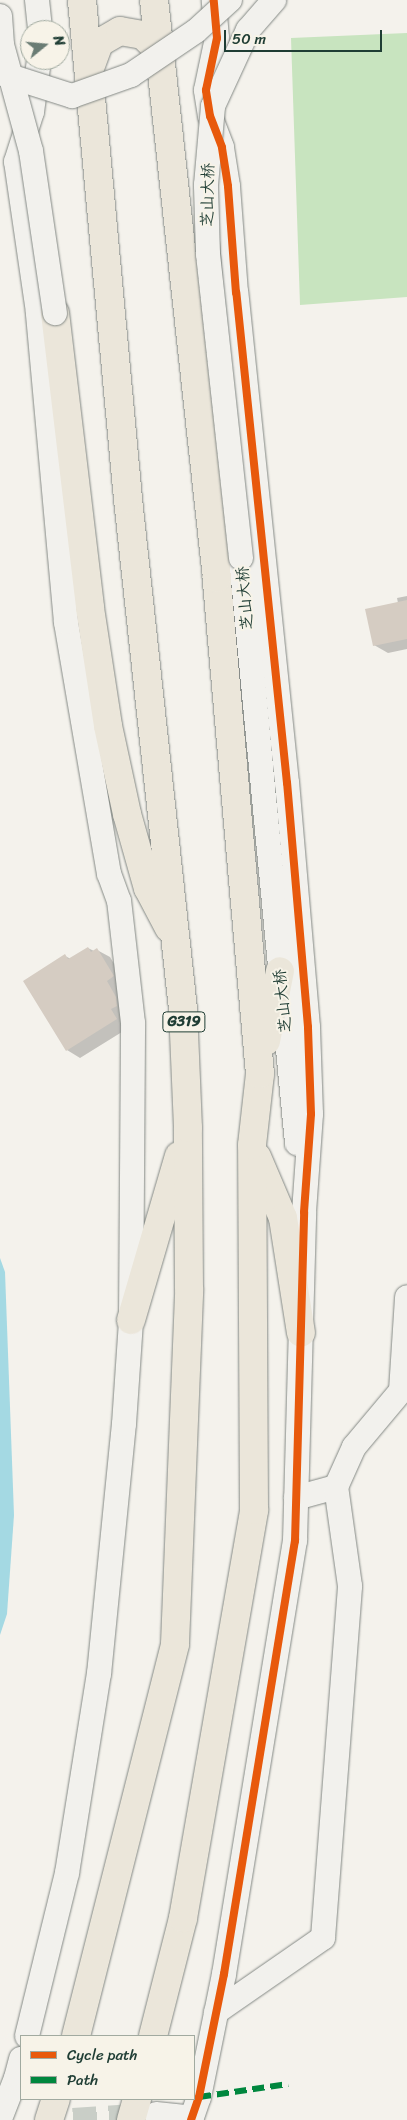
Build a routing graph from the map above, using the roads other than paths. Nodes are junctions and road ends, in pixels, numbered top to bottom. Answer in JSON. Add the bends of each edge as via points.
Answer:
{"nodes":[{"id":1,"x":37,"y":0,"type":"edge"},
{"id":2,"x":82,"y":0,"type":"edge"},
{"id":3,"x":154,"y":0,"type":"edge"},
{"id":4,"x":214,"y":0,"type":"edge"},
{"id":5,"x":230,"y":0,"type":"edge"},
{"id":6,"x":274,"y":0,"type":"edge"},
{"id":7,"x":0,"y":16,"type":"edge"},
{"id":8,"x":39,"y":20,"type":"edge"},
{"id":9,"x":159,"y":51,"type":"junction"},
{"id":10,"x":90,"y":68,"type":"junction"},
{"id":11,"x":37,"y":70,"type":"edge"},
{"id":12,"x":0,"y":73,"type":"edge"},
{"id":13,"x":55,"y":313,"type":"joint"},
{"id":14,"x":176,"y":941,"type":"junction"},
{"id":15,"x":280,"y":971,"type":"junction"},
{"id":16,"x":260,"y":1074,"type":"junction"},
{"id":17,"x":188,"y":1128,"type":"junction"},
{"id":18,"x":252,"y":1145,"type":"junction"},
{"id":19,"x":304,"y":1212,"type":"junction"},
{"id":20,"x":407,"y":1297,"type":"edge"},
{"id":21,"x":131,"y":1320,"type":"junction"},
{"id":22,"x":301,"y":1334,"type":"junction"},
{"id":23,"x":336,"y":1487,"type":"junction"},
{"id":24,"x":296,"y":1498,"type":"junction"},
{"id":25,"x":216,"y":2012,"type":"junction"},
{"id":26,"x":27,"y":2035,"type":"edge"},
{"id":27,"x":76,"y":2035,"type":"edge"},
{"id":28,"x":153,"y":2035,"type":"edge"},
{"id":29,"x":20,"y":2062,"type":"edge"},
{"id":30,"x":56,"y":2100,"type":"edge"},
{"id":31,"x":141,"y":2111,"type":"edge"},
{"id":32,"x":0,"y":2119,"type":"edge"},
{"id":33,"x":192,"y":2119,"type":"edge"},
{"id":34,"x":49,"y":2120,"type":"edge"}],
"edges":[{"from":1,"to":8,"type":"street"},
{"from":2,"to":10,"type":"highway","number":"G319"},
{"from":3,"to":9,"type":"highway"},
{"from":4,"to":19,"type":"street","via":[[217,38],[206,90],[210,116],[222,147],[228,186],[236,293],[288,783],[308,1027],[311,1114]]},
{"from":5,"to":12,"type":"street","bridge":true,"via":[[196,31],[131,76],[72,96]]},
{"from":6,"to":15,"type":"street","name":"芝山大桥","bridge":true,"via":[[248,30],[213,106],[206,184],[208,254],[242,558]]},
{"from":7,"to":13,"type":"street","bridge":true,"via":[[2,45],[31,151]]},
{"from":9,"to":10,"type":"highway","via":[[142,36],[120,31],[99,43]]},
{"from":9,"to":16,"type":"highway","via":[[217,578]]},
{"from":10,"to":14,"type":"highway","number":"G319","via":[[128,499]]},
{"from":11,"to":21,"type":"street","via":[[32,112],[16,162],[38,312],[66,622],[109,874],[120,901],[126,944],[133,1023]]},
{"from":13,"to":14,"type":"highway","via":[[90,608],[108,726],[127,814],[148,888]]},
{"from":14,"to":17,"type":"highway","number":"G319","via":[[183,1009]]},
{"from":15,"to":16,"type":"highway"},
{"from":15,"to":19,"type":"street","name":"芝山大桥"},
{"from":16,"to":18,"type":"highway"},
{"from":17,"to":21,"type":"highway"},
{"from":17,"to":27,"type":"highway","number":"G319","via":[[189,1289],[175,1644]]},
{"from":18,"to":22,"type":"highway","via":[[284,1218]]},
{"from":18,"to":28,"type":"highway","via":[[254,1510],[183,1918]]},
{"from":19,"to":22,"type":"street"},
{"from":20,"to":23,"type":"street","via":[[401,1391],[354,1447]]},
{"from":21,"to":26,"type":"street","via":[[99,1674],[67,1874]]},
{"from":22,"to":24,"type":"street"},
{"from":23,"to":24,"type":"street"},
{"from":23,"to":25,"type":"street","via":[[350,1586],[323,1938]]},
{"from":24,"to":25,"type":"street","via":[[295,1541]]},
{"from":25,"to":33,"type":"street"},
{"from":29,"to":32,"type":"street"},
{"from":30,"to":34,"type":"highway"},
{"from":31,"to":33,"type":"street"}]}
